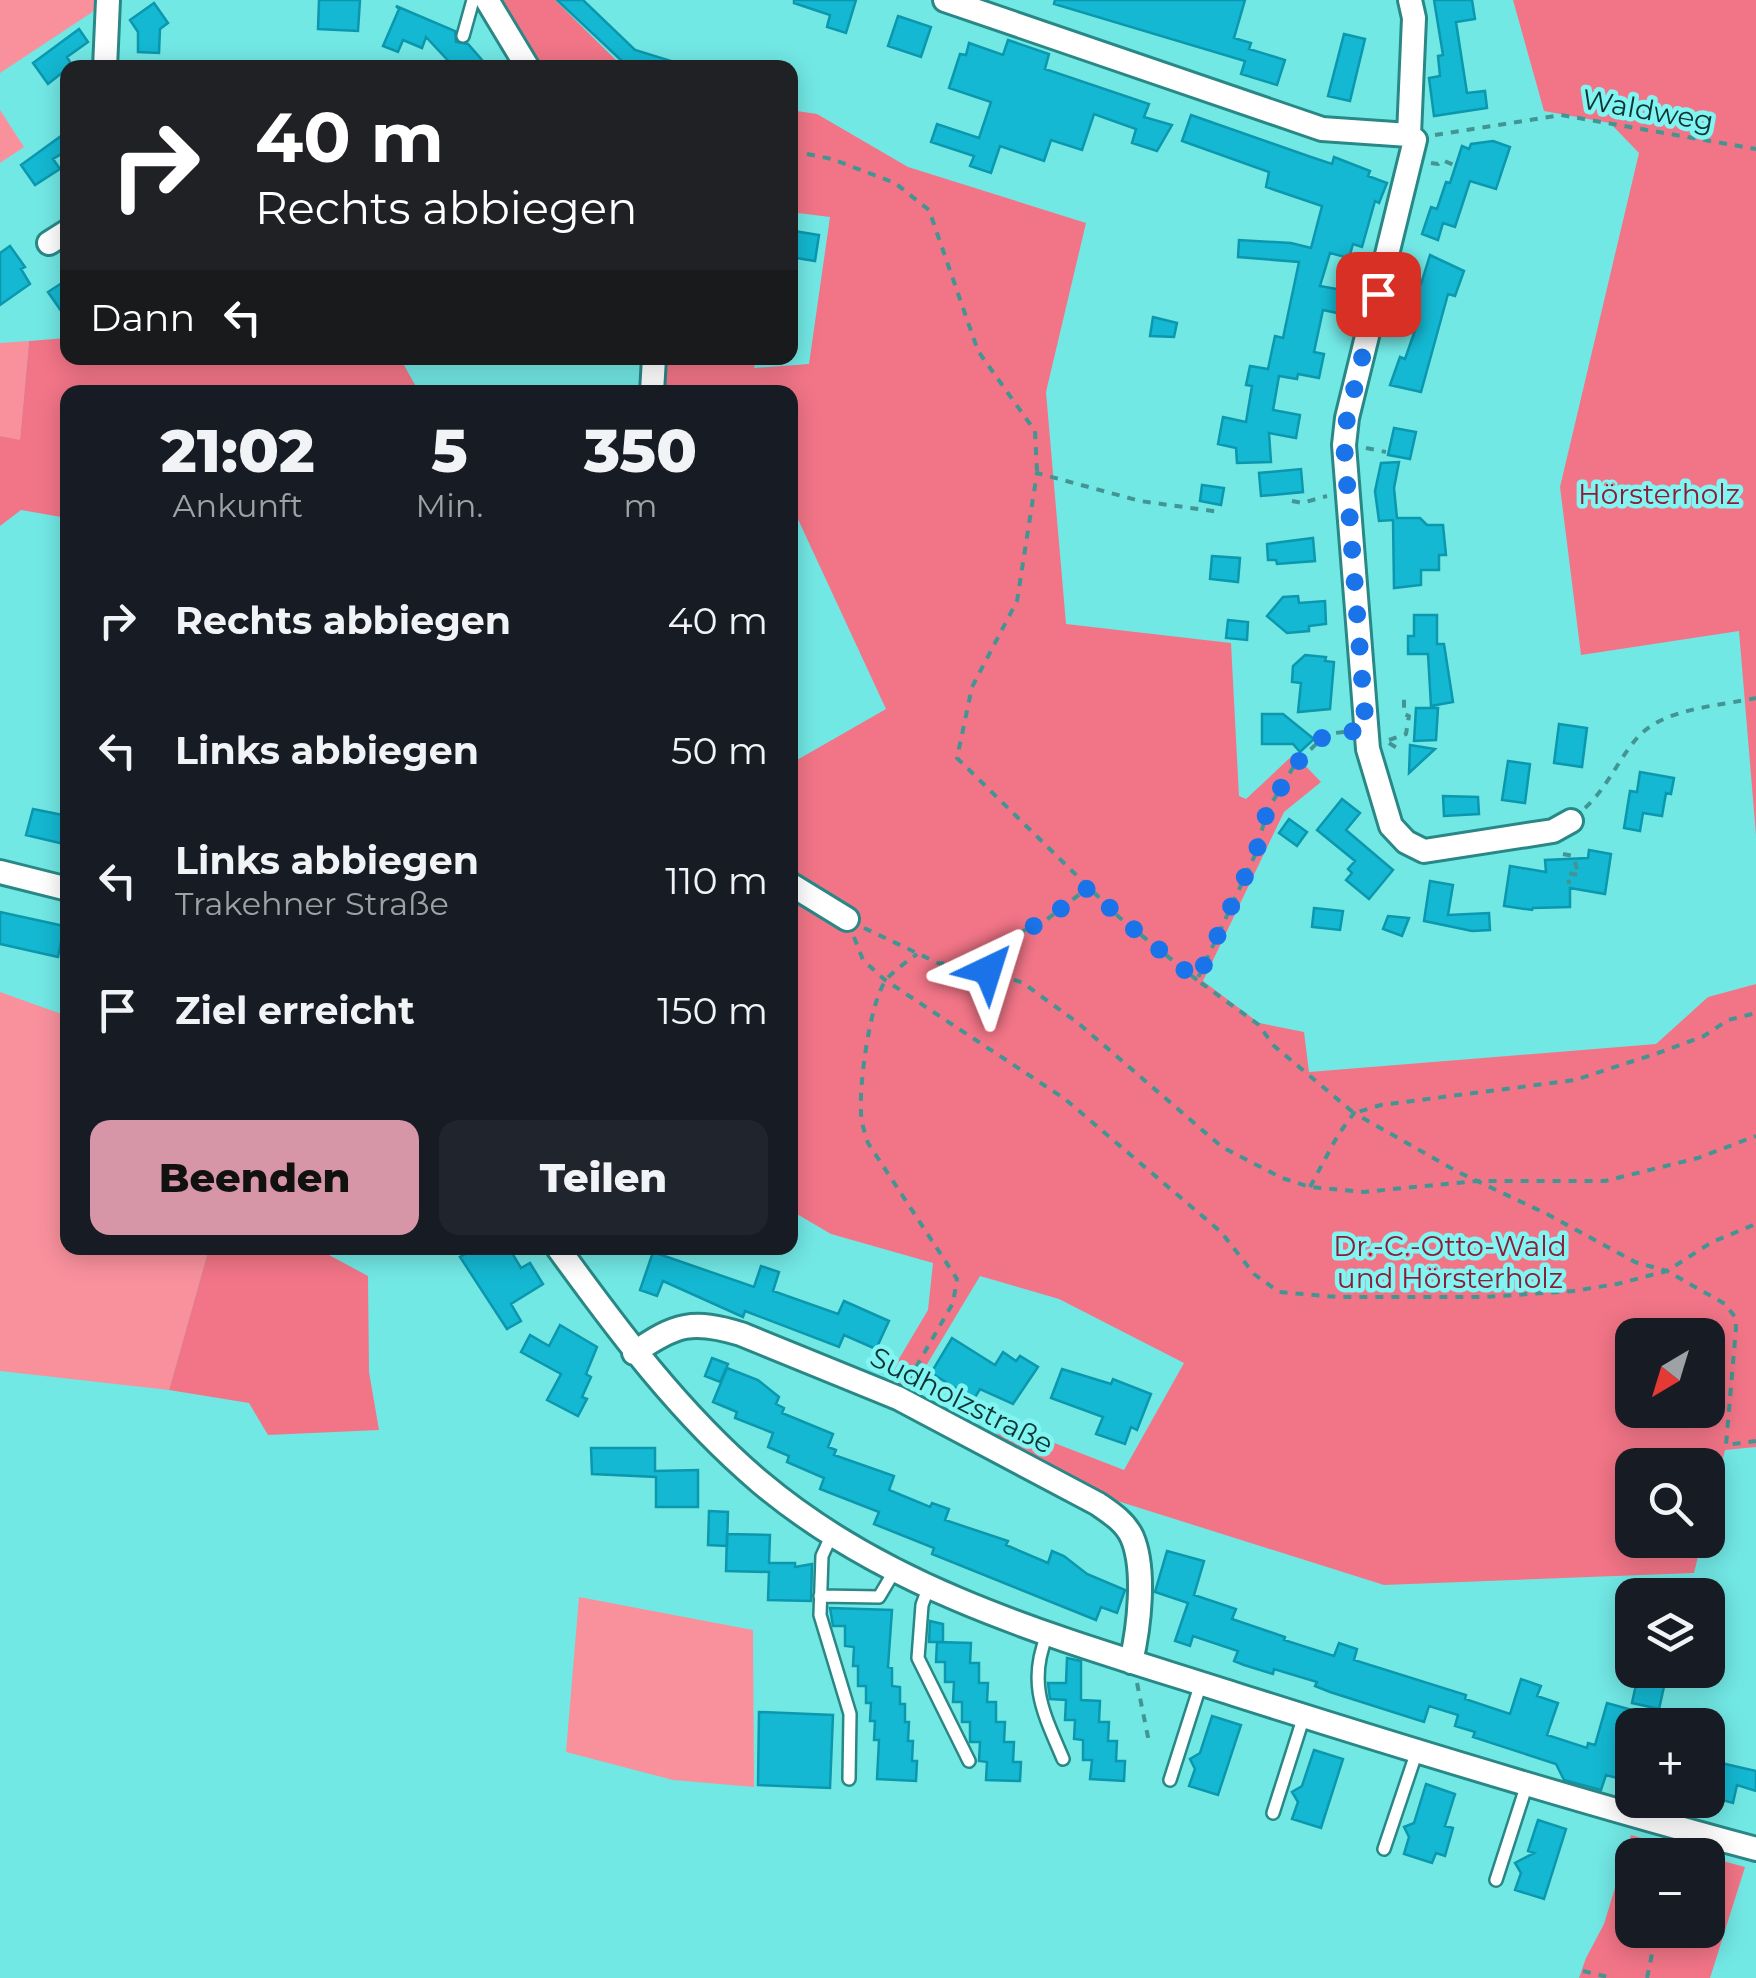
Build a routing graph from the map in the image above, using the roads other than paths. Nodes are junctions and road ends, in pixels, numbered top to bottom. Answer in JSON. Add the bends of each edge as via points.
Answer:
{"nodes":[{"id":1,"x":108,"y":0,"type":"edge"},
{"id":2,"x":472,"y":0,"type":"edge"},
{"id":3,"x":488,"y":0,"type":"edge"},
{"id":4,"x":945,"y":0,"type":"edge"},
{"id":5,"x":1410,"y":0,"type":"edge"},
{"id":6,"x":463,"y":36,"type":"dead end"},
{"id":7,"x":104,"y":60,"type":"edge"},
{"id":8,"x":523,"y":60,"type":"edge"},
{"id":9,"x":1412,"y":137,"type":"junction"},
{"id":10,"x":1572,"y":821,"type":"road end"},
{"id":11,"x":0,"y":872,"type":"edge"},
{"id":12,"x":60,"y":887,"type":"edge"},
{"id":13,"x":798,"y":889,"type":"edge"},
{"id":14,"x":847,"y":918,"type":"road end"},
{"id":15,"x":563,"y":1255,"type":"edge"},
{"id":16,"x":634,"y":1353,"type":"junction"},
{"id":17,"x":832,"y":1534,"type":"junction"},
{"id":18,"x":895,"y":1570,"type":"junction"},
{"id":19,"x":930,"y":1586,"type":"junction"},
{"id":20,"x":820,"y":1596,"type":"junction"},
{"id":21,"x":1047,"y":1635,"type":"junction"},
{"id":22,"x":1137,"y":1663,"type":"junction"},
{"id":23,"x":1201,"y":1683,"type":"junction"},
{"id":24,"x":1304,"y":1716,"type":"junction"},
{"id":25,"x":1417,"y":1751,"type":"junction"},
{"id":26,"x":1063,"y":1759,"type":"dead end"},
{"id":27,"x":969,"y":1761,"type":"dead end"},
{"id":28,"x":849,"y":1779,"type":"dead end"},
{"id":29,"x":1170,"y":1780,"type":"dead end"},
{"id":30,"x":1526,"y":1784,"type":"junction"},
{"id":31,"x":1273,"y":1812,"type":"dead end"},
{"id":32,"x":1384,"y":1849,"type":"dead end"},
{"id":33,"x":1756,"y":1850,"type":"edge"},
{"id":34,"x":1496,"y":1880,"type":"dead end"}],
"edges":[{"from":1,"to":7,"type":"street"},
{"from":2,"to":6,"type":"lane"},
{"from":3,"to":8,"type":"street"},
{"from":4,"to":9,"type":"street","via":[[1322,129]]},
{"from":5,"to":9,"type":"street"},
{"from":9,"to":10,"type":"street","via":[[1344,444],[1374,740],[1391,826],[1424,851],[1553,831]]},
{"from":11,"to":12,"type":"street"},
{"from":13,"to":14,"type":"street"},
{"from":15,"to":16,"type":"street"},
{"from":16,"to":17,"type":"street","via":[[760,1482]]},
{"from":16,"to":22,"type":"street","name":"Sudholzstraße","via":[[672,1329],[714,1326],[898,1398],[1098,1504],[1132,1536]]},
{"from":17,"to":18,"type":"street"},
{"from":17,"to":20,"type":"lane","via":[[822,1556]]},
{"from":18,"to":19,"type":"street"},
{"from":18,"to":20,"type":"lane","via":[[879,1597]]},
{"from":19,"to":21,"type":"street"},
{"from":19,"to":27,"type":"lane","via":[[918,1658]]},
{"from":20,"to":28,"type":"lane","via":[[850,1714]]},
{"from":21,"to":22,"type":"street"},
{"from":21,"to":26,"type":"lane","via":[[1038,1700]]},
{"from":22,"to":23,"type":"street"},
{"from":23,"to":24,"type":"street"},
{"from":23,"to":29,"type":"lane"},
{"from":24,"to":25,"type":"street"},
{"from":24,"to":31,"type":"lane"},
{"from":25,"to":30,"type":"street"},
{"from":25,"to":32,"type":"lane"},
{"from":30,"to":33,"type":"street"},
{"from":30,"to":34,"type":"lane"}]}
